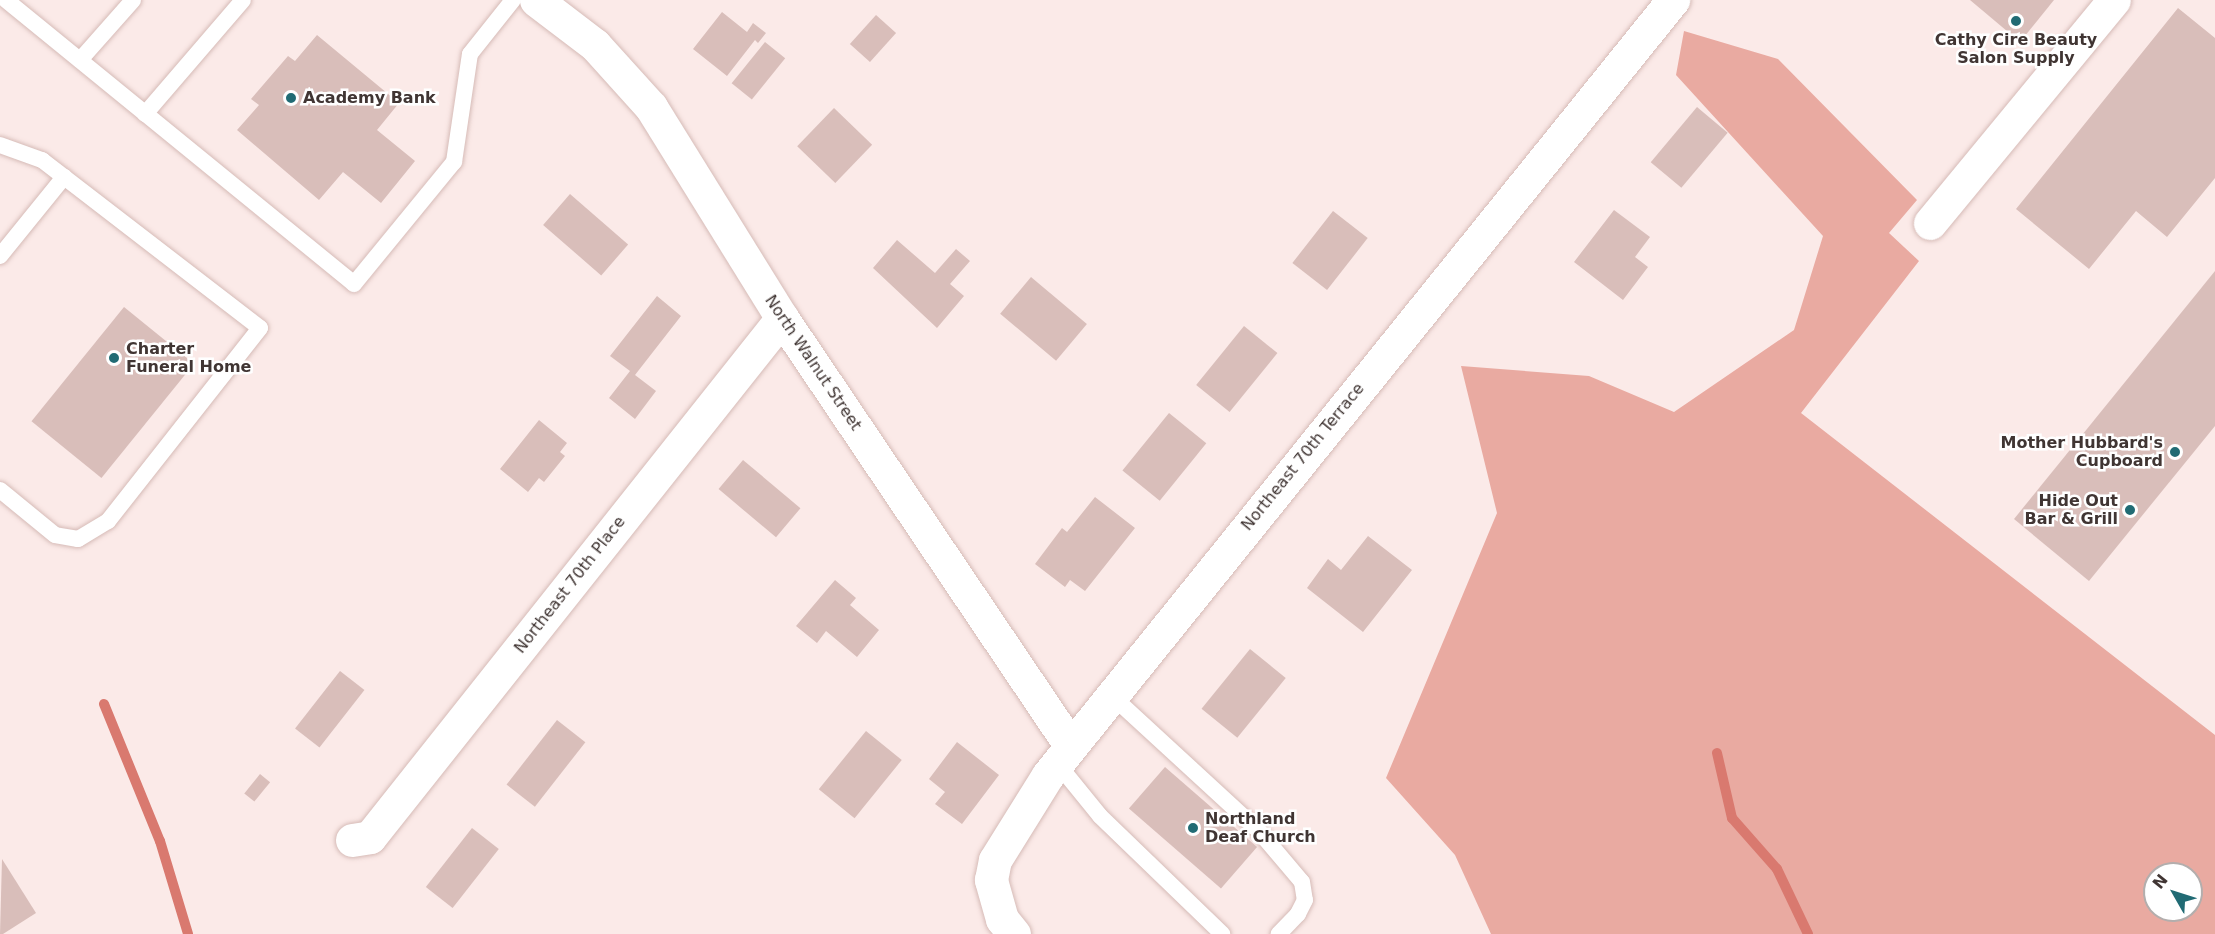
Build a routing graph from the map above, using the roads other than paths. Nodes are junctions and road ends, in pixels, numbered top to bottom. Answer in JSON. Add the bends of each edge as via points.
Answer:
{"nodes":[{"id":1,"x":6,"y":0,"type":"edge"},
{"id":2,"x":133,"y":0,"type":"edge"},
{"id":3,"x":243,"y":0,"type":"edge"},
{"id":4,"x":513,"y":0,"type":"edge"},
{"id":5,"x":536,"y":0,"type":"edge"},
{"id":6,"x":1672,"y":0,"type":"edge"},
{"id":7,"x":2114,"y":0,"type":"edge"},
{"id":8,"x":80,"y":60,"type":"junction"},
{"id":9,"x":145,"y":114,"type":"junction"},
{"id":10,"x":0,"y":145,"type":"edge"},
{"id":11,"x":64,"y":177,"type":"junction"},
{"id":12,"x":1930,"y":223,"type":"dead end"},
{"id":13,"x":0,"y":256,"type":"edge"},
{"id":14,"x":782,"y":318,"type":"junction"},
{"id":15,"x":0,"y":490,"type":"edge"},
{"id":16,"x":1111,"y":694,"type":"junction"},
{"id":17,"x":1063,"y":754,"type":"junction"},
{"id":18,"x":352,"y":840,"type":"dead end"},
{"id":19,"x":1014,"y":934,"type":"edge"},
{"id":20,"x":1222,"y":934,"type":"edge"},
{"id":21,"x":1279,"y":934,"type":"edge"}],
"edges":[{"from":1,"to":8,"type":"lane"},
{"from":2,"to":8,"type":"lane"},
{"from":3,"to":9,"type":"lane"},
{"from":4,"to":9,"type":"lane","via":[[470,54],[454,162],[354,284]]},
{"from":5,"to":14,"type":"street","name":"North Walnut Street","via":[[595,45],[651,107]]},
{"from":6,"to":16,"type":"street","name":"Northeast 70th Terrace"},
{"from":7,"to":12,"type":"street"},
{"from":8,"to":9,"type":"lane"},
{"from":10,"to":11,"type":"lane","via":[[42,160]]},
{"from":11,"to":13,"type":"lane"},
{"from":11,"to":15,"type":"lane","via":[[260,328],[108,521],[78,539],[55,535]]},
{"from":14,"to":17,"type":"street","name":"North Walnut Street"},
{"from":14,"to":18,"type":"street","name":"Northeast 70th Place","via":[[370,837]]},
{"from":16,"to":17,"type":"street","name":"Northeast 70th Terrace"},
{"from":16,"to":21,"type":"lane","via":[[1258,830],[1302,882],[1305,900]]},
{"from":17,"to":19,"type":"street","name":"Northeast 70th Terrace","via":[[995,860],[991,880],[1002,919]]},
{"from":17,"to":20,"type":"lane","via":[[1100,816]]}]}
